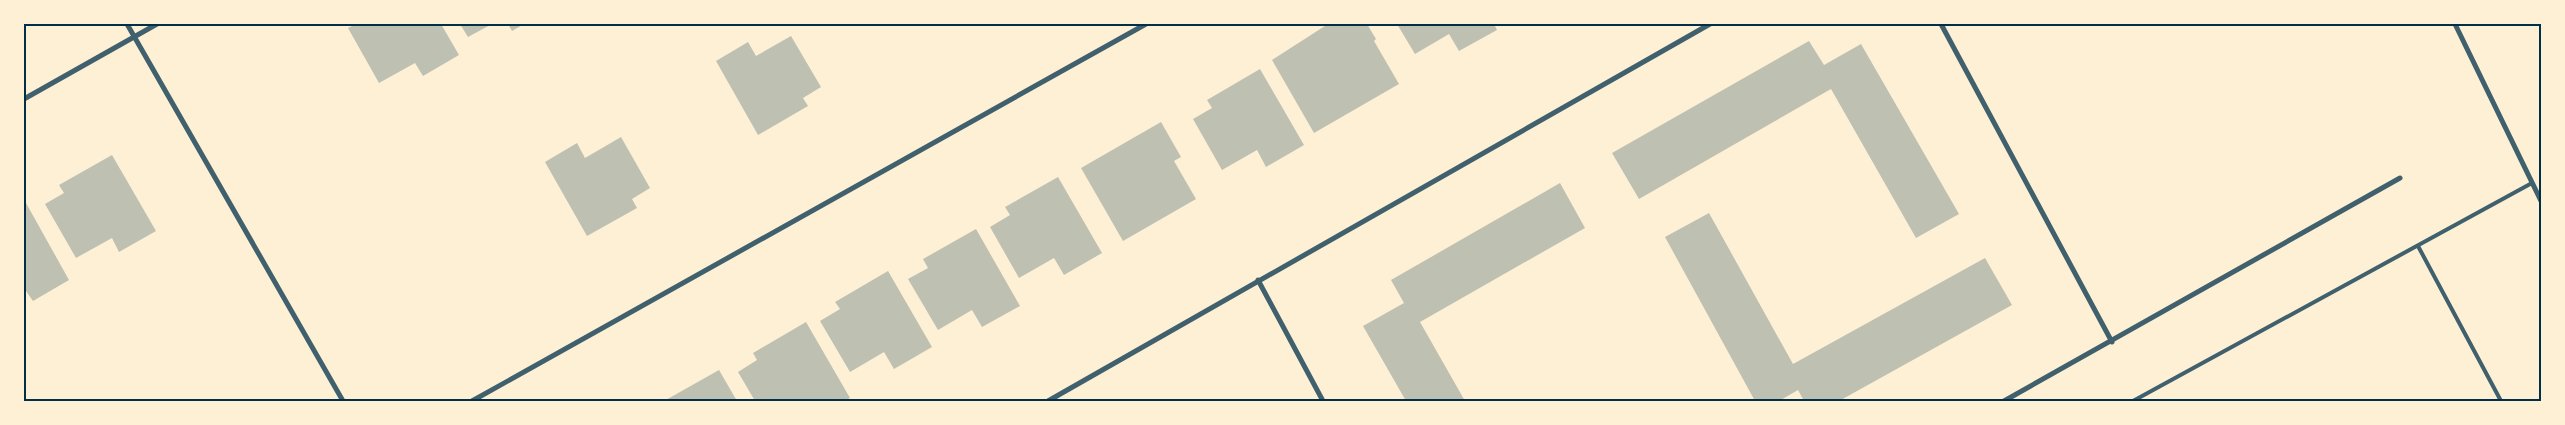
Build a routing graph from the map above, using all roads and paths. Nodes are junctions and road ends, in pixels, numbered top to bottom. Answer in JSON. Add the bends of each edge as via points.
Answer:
{"nodes":[{"id":1,"x":127,"y":24,"type":"edge"},
{"id":2,"x":157,"y":24,"type":"edge"},
{"id":3,"x":1146,"y":24,"type":"edge"},
{"id":4,"x":1710,"y":24,"type":"edge"},
{"id":5,"x":1940,"y":24,"type":"edge"},
{"id":6,"x":2455,"y":24,"type":"edge"},
{"id":7,"x":135,"y":37,"type":"junction"},
{"id":8,"x":24,"y":99,"type":"edge"},
{"id":9,"x":2400,"y":178,"type":"dead end"},
{"id":10,"x":2532,"y":183,"type":"junction"},
{"id":11,"x":2541,"y":201,"type":"edge"},
{"id":12,"x":2418,"y":246,"type":"junction"},
{"id":13,"x":1258,"y":280,"type":"junction"},
{"id":14,"x":2112,"y":342,"type":"junction"},
{"id":15,"x":343,"y":401,"type":"edge"},
{"id":16,"x":472,"y":401,"type":"edge"},
{"id":17,"x":1048,"y":401,"type":"edge"},
{"id":18,"x":1323,"y":401,"type":"edge"},
{"id":19,"x":2004,"y":401,"type":"edge"},
{"id":20,"x":2133,"y":401,"type":"edge"},
{"id":21,"x":2501,"y":401,"type":"edge"}],
"edges":[{"from":1,"to":7,"type":"street"},
{"from":2,"to":7,"type":"street"},
{"from":3,"to":16,"type":"street"},
{"from":4,"to":13,"type":"street"},
{"from":5,"to":14,"type":"street"},
{"from":6,"to":10,"type":"street"},
{"from":7,"to":8,"type":"street"},
{"from":7,"to":15,"type":"street"},
{"from":9,"to":14,"type":"street"},
{"from":10,"to":11,"type":"street"},
{"from":10,"to":12,"type":"lane"},
{"from":12,"to":20,"type":"lane"},
{"from":12,"to":21,"type":"lane"},
{"from":13,"to":17,"type":"street"},
{"from":13,"to":18,"type":"street"},
{"from":14,"to":19,"type":"street"}]}
